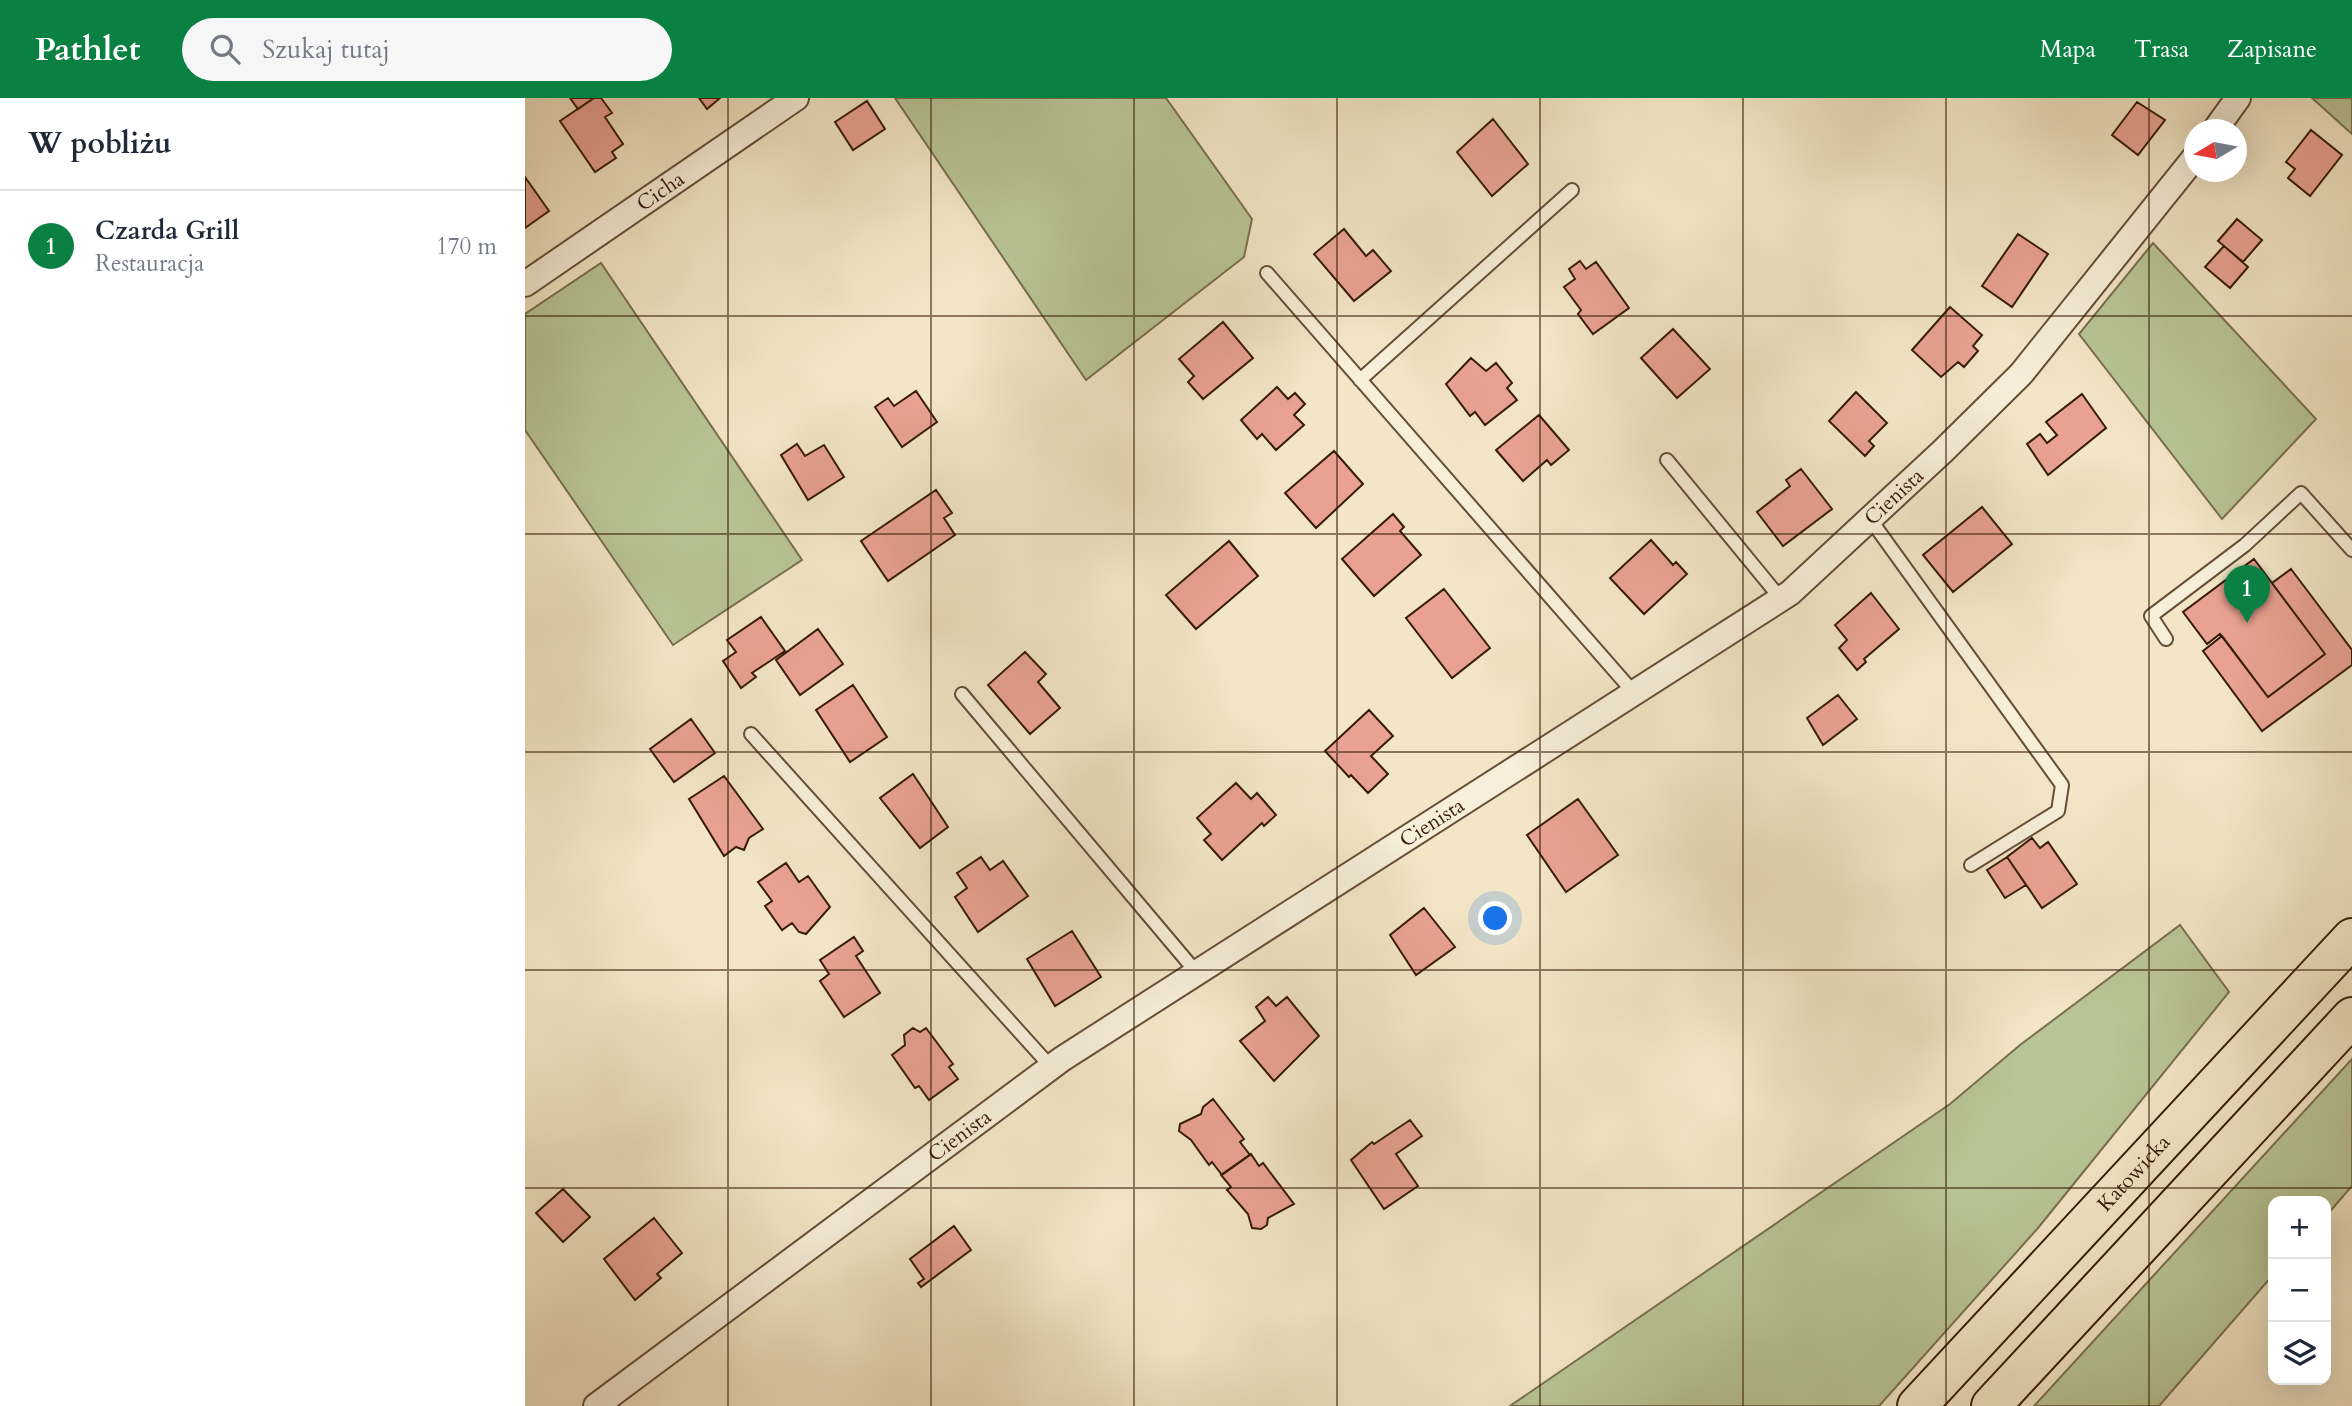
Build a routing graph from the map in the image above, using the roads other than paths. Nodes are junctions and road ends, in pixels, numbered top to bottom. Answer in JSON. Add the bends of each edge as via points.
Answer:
{"nodes":[{"id":1,"x":796,"y":98,"type":"edge"},
{"id":2,"x":2238,"y":98,"type":"edge"},
{"id":3,"x":2223,"y":119,"type":"edge"},
{"id":4,"x":2184,"y":171,"type":"edge"},
{"id":5,"x":1572,"y":190,"type":"dead end"},
{"id":6,"x":1267,"y":272,"type":"dead end"},
{"id":7,"x":525,"y":284,"type":"edge"},
{"id":8,"x":1360,"y":380,"type":"junction"},
{"id":9,"x":1667,"y":460,"type":"dead end"},
{"id":10,"x":1870,"y":519,"type":"junction"},
{"id":11,"x":2352,"y":550,"type":"edge"},
{"id":12,"x":1781,"y":599,"type":"junction"},
{"id":13,"x":2166,"y":639,"type":"dead end"},
{"id":14,"x":962,"y":694,"type":"dead end"},
{"id":15,"x":1635,"y":694,"type":"junction"},
{"id":16,"x":751,"y":734,"type":"dead end"},
{"id":17,"x":1971,"y":865,"type":"dead end"},
{"id":18,"x":2352,"y":938,"type":"edge"},
{"id":19,"x":1197,"y":973,"type":"junction"},
{"id":20,"x":2352,"y":1017,"type":"edge"},
{"id":21,"x":1051,"y":1067,"type":"junction"},
{"id":22,"x":596,"y":1406,"type":"edge"},
{"id":23,"x":1917,"y":1406,"type":"edge"},
{"id":24,"x":1991,"y":1406,"type":"edge"}],
"edges":[{"from":1,"to":7,"type":"street","name":"Cicha"},
{"from":2,"to":3,"type":"street"},
{"from":4,"to":10,"type":"street","name":"Cienista","via":[[2021,374]]},
{"from":5,"to":8,"type":"lane"},
{"from":6,"to":8,"type":"lane"},
{"from":8,"to":15,"type":"lane"},
{"from":9,"to":12,"type":"lane"},
{"from":10,"to":12,"type":"street","name":"Cienista"},
{"from":10,"to":17,"type":"lane","via":[[2062,785],[2058,811]]},
{"from":11,"to":13,"type":"lane","via":[[2301,493],[2245,545],[2151,616]]},
{"from":12,"to":15,"type":"street","name":"Cienista"},
{"from":14,"to":19,"type":"lane"},
{"from":15,"to":19,"type":"street","name":"Cienista"},
{"from":16,"to":21,"type":"lane"},
{"from":18,"to":23,"type":"main road","name":"Katowicka"},
{"from":19,"to":21,"type":"street","name":"Cienista"},
{"from":20,"to":24,"type":"main road"},
{"from":21,"to":22,"type":"street","name":"Cienista"}]}
